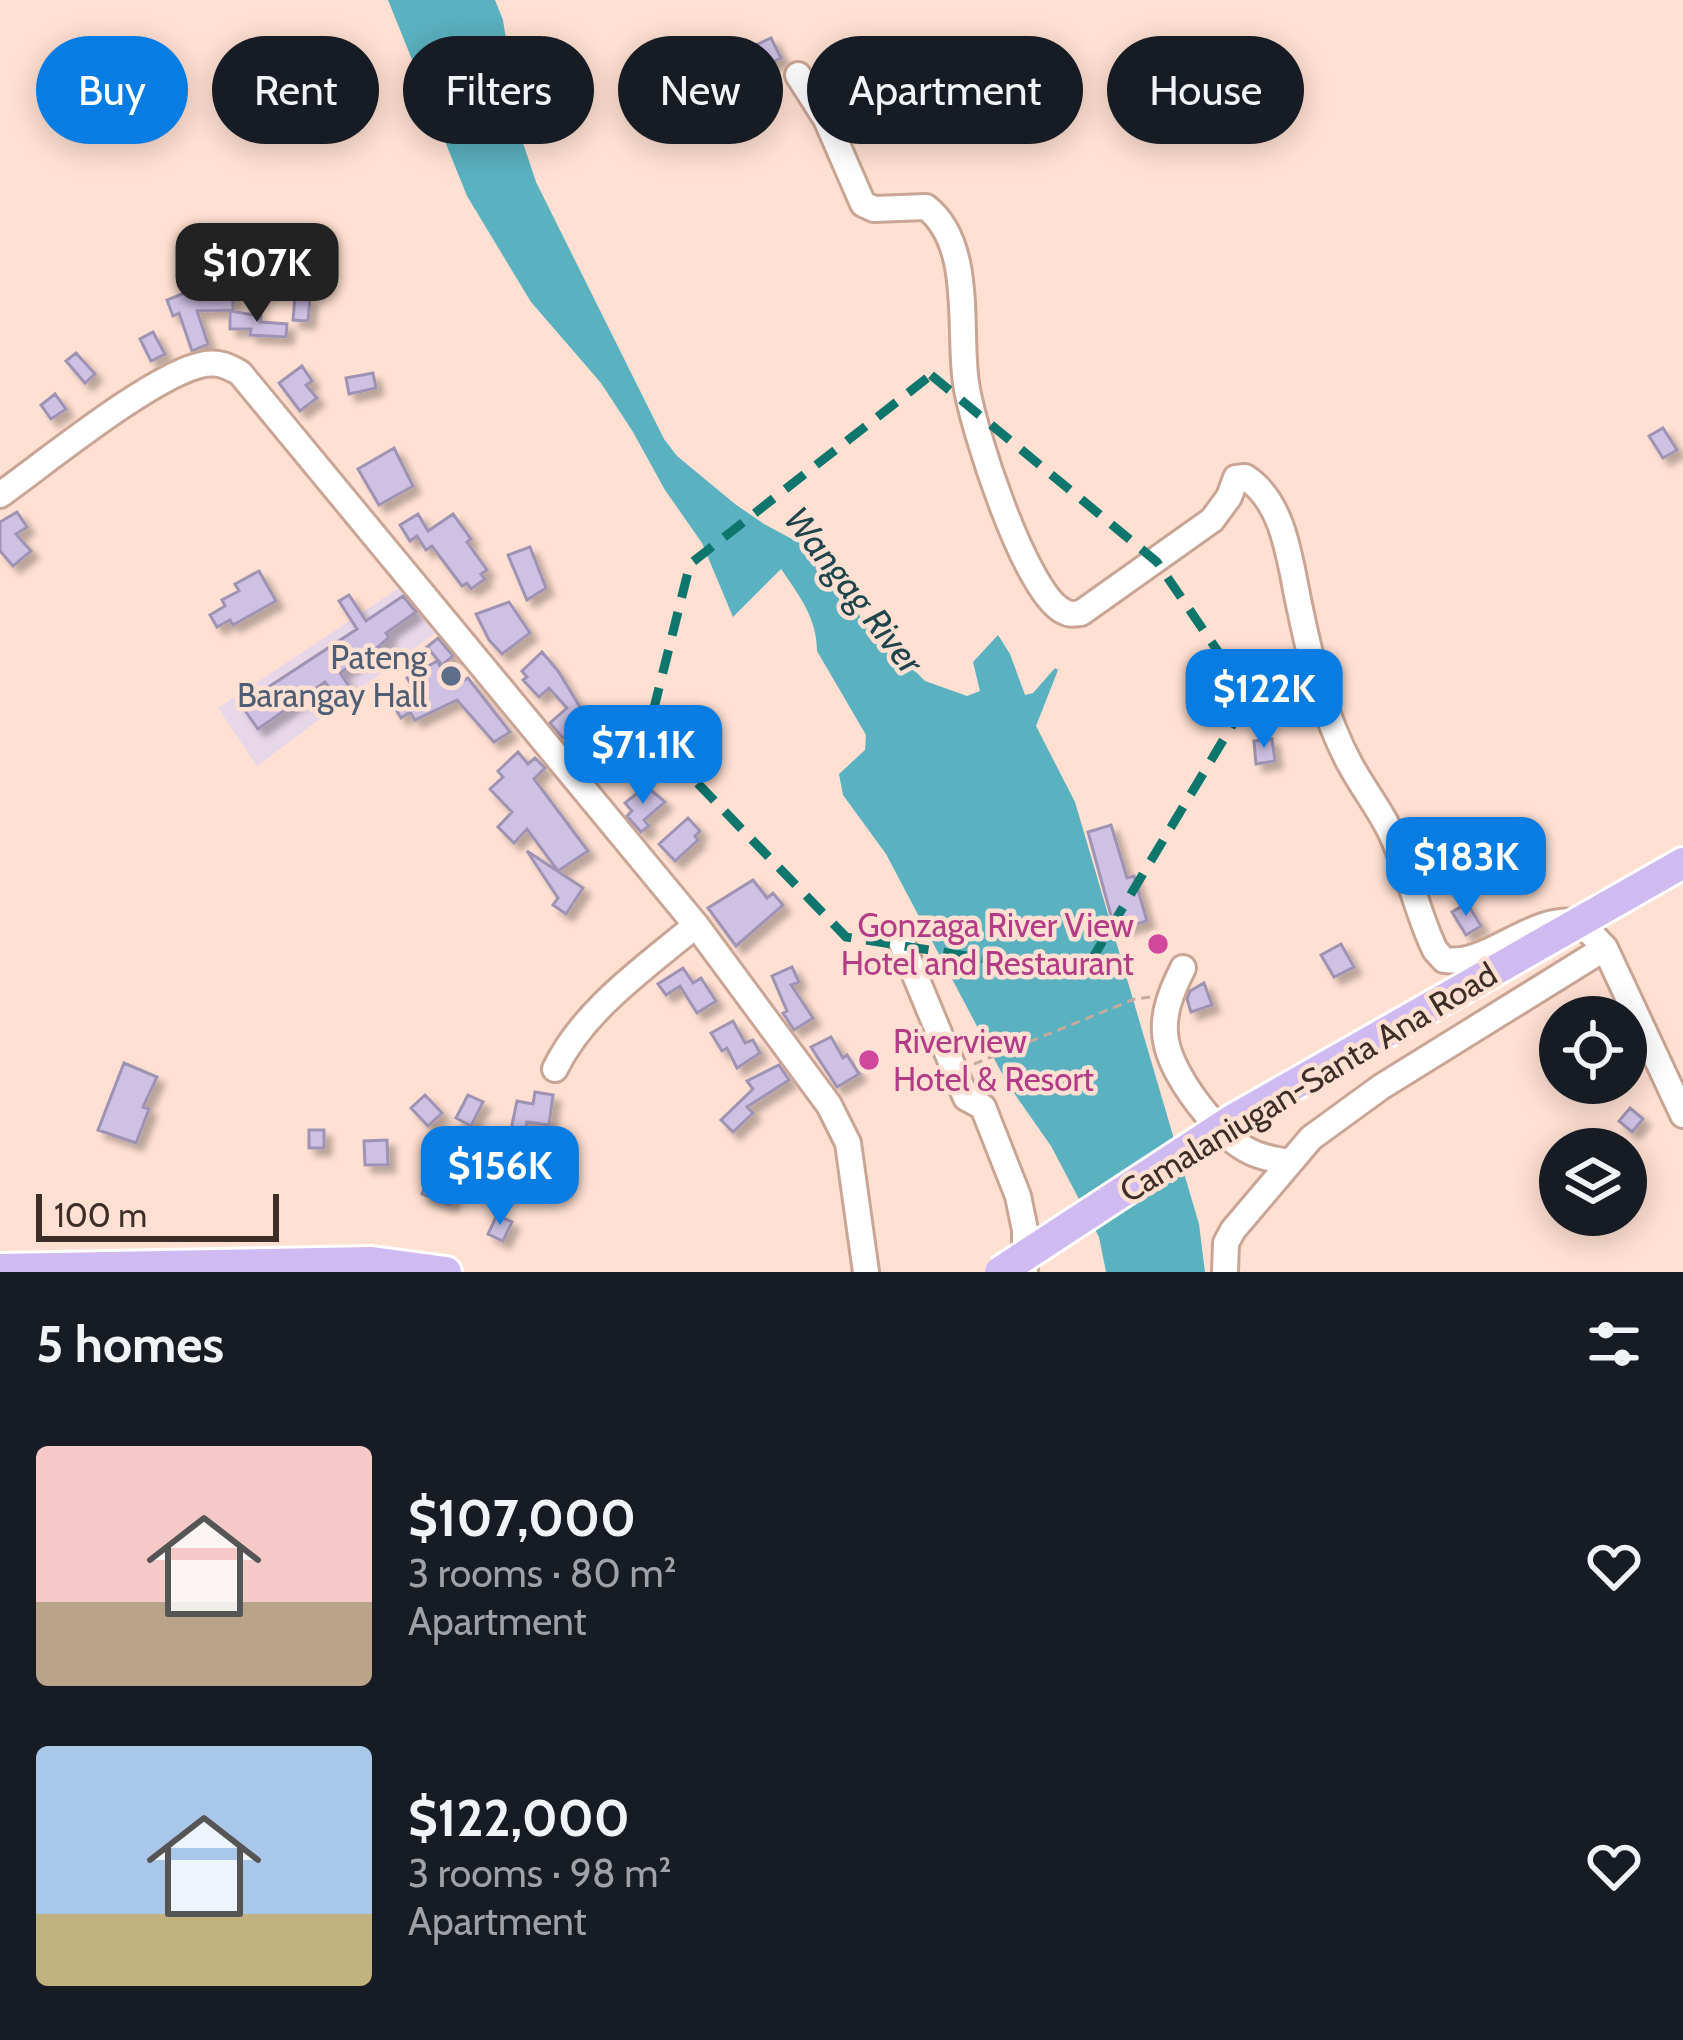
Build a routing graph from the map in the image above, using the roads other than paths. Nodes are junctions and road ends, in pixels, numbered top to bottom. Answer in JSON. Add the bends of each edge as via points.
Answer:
{"nodes":[{"id":1,"x":798,"y":75,"type":"dead end"},
{"id":2,"x":0,"y":495,"type":"edge"},
{"id":3,"x":1683,"y":863,"type":"edge"},
{"id":4,"x":1581,"y":922,"type":"junction"},
{"id":5,"x":696,"y":925,"type":"junction"},
{"id":6,"x":900,"y":939,"type":"dead end"},
{"id":7,"x":1604,"y":948,"type":"junction"},
{"id":8,"x":1183,"y":968,"type":"dead end"},
{"id":9,"x":555,"y":1069,"type":"dead end"},
{"id":10,"x":1683,"y":1115,"type":"edge"},
{"id":11,"x":1288,"y":1162,"type":"junction"},
{"id":12,"x":5,"y":1270,"type":"edge"},
{"id":13,"x":446,"y":1272,"type":"edge"},
{"id":14,"x":866,"y":1272,"type":"edge"},
{"id":15,"x":1000,"y":1272,"type":"edge"},
{"id":16,"x":1025,"y":1272,"type":"edge"},
{"id":17,"x":1225,"y":1272,"type":"edge"}],
"edges":[{"from":1,"to":4,"type":"street","via":[[863,204],[926,207],[945,231],[958,272],[966,384],[978,428],[1012,536],[1055,604],[1082,613],[1197,533],[1221,510],[1236,478],[1245,477],[1273,506],[1331,719],[1389,830],[1439,956],[1458,961],[1560,921]]},
{"from":2,"to":5,"type":"street","via":[[169,377],[198,365],[229,366]]},
{"from":3,"to":4,"type":"main road","name":"Camalaniugan-Santa Ana Road"},
{"from":4,"to":7,"type":"street"},
{"from":4,"to":15,"type":"main road","name":"Camalaniugan-Santa Ana Road","bridge":true,"via":[[1232,1120]]},
{"from":5,"to":9,"type":"street","via":[[620,988]]},
{"from":5,"to":14,"type":"street","via":[[840,1123]]},
{"from":6,"to":16,"type":"street","via":[[966,1098],[983,1107],[997,1137],[1025,1229]]},
{"from":7,"to":10,"type":"street"},
{"from":7,"to":11,"type":"street","via":[[1382,1087]]},
{"from":8,"to":11,"type":"street","via":[[1169,995],[1164,1036],[1171,1059],[1212,1120],[1242,1147]]},
{"from":11,"to":17,"type":"street","via":[[1233,1230]]},
{"from":12,"to":13,"type":"main road","via":[[372,1262]]}]}
